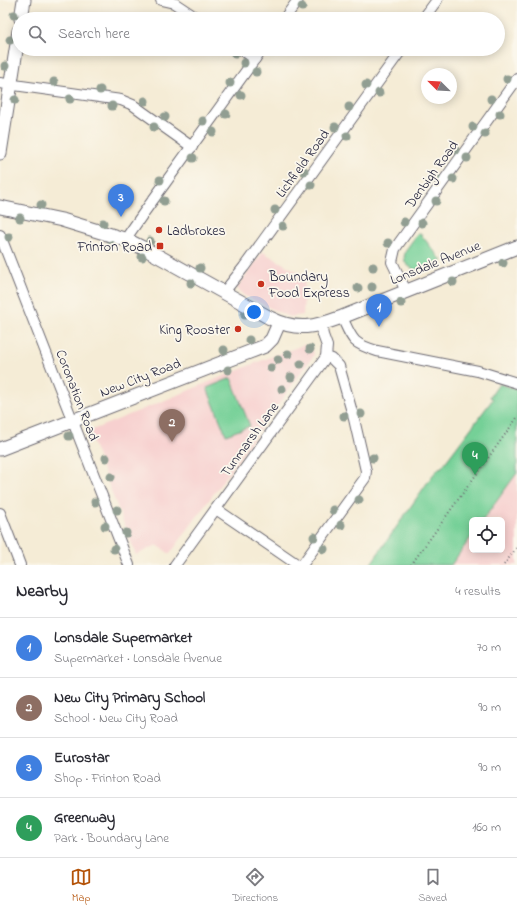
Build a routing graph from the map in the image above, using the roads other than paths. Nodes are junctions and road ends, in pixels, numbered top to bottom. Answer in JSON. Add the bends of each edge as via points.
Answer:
{"nodes":[{"id":1,"x":24,"y":0,"type":"edge"},
{"id":2,"x":161,"y":0,"type":"edge"},
{"id":3,"x":298,"y":0,"type":"edge"},
{"id":4,"x":437,"y":0,"type":"edge"},
{"id":5,"x":22,"y":12,"type":"edge"},
{"id":6,"x":188,"y":12,"type":"edge"},
{"id":7,"x":289,"y":12,"type":"edge"},
{"id":8,"x":428,"y":12,"type":"edge"},
{"id":9,"x":12,"y":56,"type":"edge"},
{"id":10,"x":251,"y":56,"type":"edge"},
{"id":11,"x":257,"y":56,"type":"edge"},
{"id":12,"x":397,"y":56,"type":"edge"},
{"id":13,"x":255,"y":59,"type":"junction"},
{"id":14,"x":517,"y":79,"type":"edge"},
{"id":15,"x":5,"y":84,"type":"edge"},
{"id":16,"x":192,"y":147,"type":"junction"},
{"id":17,"x":0,"y":153,"type":"edge"},
{"id":18,"x":0,"y":207,"type":"edge"},
{"id":19,"x":0,"y":234,"type":"edge"},
{"id":20,"x":127,"y":240,"type":"junction"},
{"id":21,"x":517,"y":247,"type":"edge"},
{"id":22,"x":406,"y":291,"type":"junction"},
{"id":23,"x":224,"y":292,"type":"junction"},
{"id":24,"x":342,"y":317,"type":"junction"},
{"id":25,"x":279,"y":323,"type":"junction"},
{"id":26,"x":321,"y":325,"type":"junction"},
{"id":27,"x":326,"y":357,"type":"junction"},
{"id":28,"x":517,"y":383,"type":"edge"},
{"id":29,"x":73,"y":421,"type":"junction"},
{"id":30,"x":0,"y":449,"type":"edge"},
{"id":31,"x":216,"y":509,"type":"junction"},
{"id":32,"x":0,"y":513,"type":"edge"},
{"id":33,"x":20,"y":565,"type":"edge"},
{"id":34,"x":129,"y":565,"type":"edge"},
{"id":35,"x":175,"y":565,"type":"edge"},
{"id":36,"x":298,"y":565,"type":"edge"},
{"id":37,"x":302,"y":565,"type":"edge"}],
"edges":[{"from":1,"to":5,"type":"street"},
{"from":2,"to":6,"type":"street","via":[[174,3]]},
{"from":3,"to":7,"type":"street"},
{"from":4,"to":8,"type":"street"},
{"from":9,"to":15,"type":"street"},
{"from":10,"to":13,"type":"street"},
{"from":11,"to":13,"type":"street"},
{"from":12,"to":23,"type":"street","name":"Lichfield Road"},
{"from":13,"to":16,"type":"street"},
{"from":14,"to":22,"type":"street","name":"Denbigh Road","via":[[395,249],[392,262]]},
{"from":15,"to":16,"type":"street","via":[[121,100],[136,106]]},
{"from":15,"to":17,"type":"street"},
{"from":16,"to":20,"type":"street"},
{"from":18,"to":20,"type":"street","name":"Lonsdale Avenue","via":[[62,220]]},
{"from":19,"to":29,"type":"street","name":"Coronation Road"},
{"from":20,"to":23,"type":"street","name":"Lonsdale Avenue"},
{"from":21,"to":22,"type":"street","name":"Lonsdale Avenue"},
{"from":22,"to":24,"type":"street","name":"Lonsdale Avenue"},
{"from":23,"to":25,"type":"street","name":"Lonsdale Avenue"},
{"from":24,"to":26,"type":"street","name":"Lonsdale Avenue"},
{"from":24,"to":28,"type":"street","via":[[355,342],[362,346],[478,371]]},
{"from":25,"to":26,"type":"street","name":"Lonsdale Avenue","via":[[304,327]]},
{"from":25,"to":29,"type":"street","name":"New City Road","via":[[272,339],[265,346]]},
{"from":26,"to":27,"type":"street","via":[[327,346]]},
{"from":27,"to":31,"type":"street","name":"Tunmarsh Lane"},
{"from":27,"to":37,"type":"street","via":[[339,366],[366,471],[365,478]]},
{"from":29,"to":30,"type":"street","name":"New City Road"},
{"from":29,"to":34,"type":"street","name":"Coronation Road"},
{"from":31,"to":35,"type":"street","name":"Tunmarsh Lane"},
{"from":31,"to":36,"type":"street"},
{"from":32,"to":33,"type":"street"}]}
